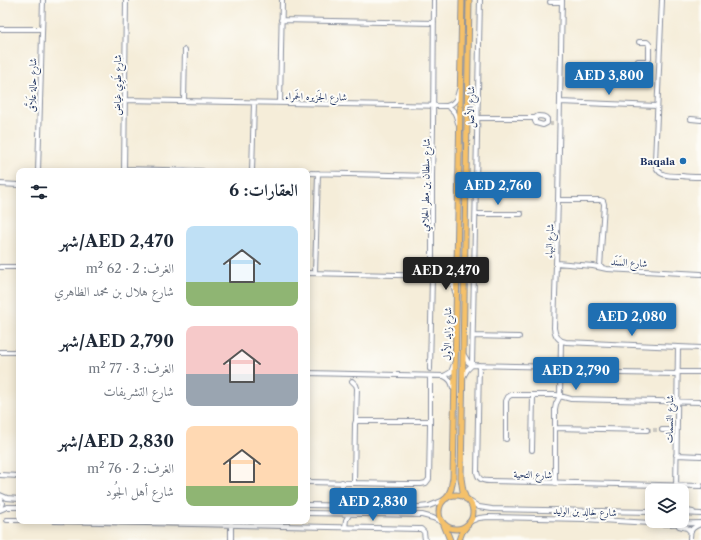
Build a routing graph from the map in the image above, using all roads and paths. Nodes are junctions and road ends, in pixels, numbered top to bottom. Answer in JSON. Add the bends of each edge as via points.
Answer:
{"nodes":[{"id":1,"x":43,"y":0,"type":"edge"},
{"id":2,"x":126,"y":0,"type":"edge"},
{"id":3,"x":282,"y":0,"type":"edge"},
{"id":4,"x":434,"y":0,"type":"edge"},
{"id":5,"x":462,"y":0,"type":"edge"},
{"id":6,"x":470,"y":0,"type":"edge"},
{"id":7,"x":480,"y":0,"type":"edge"},
{"id":8,"x":662,"y":0,"type":"edge"},
{"id":9,"x":562,"y":1,"type":"edge"},
{"id":10,"x":550,"y":2,"type":"dead end"},
{"id":11,"x":281,"y":20,"type":"junction"},
{"id":12,"x":434,"y":24,"type":"junction"},
{"id":13,"x":0,"y":29,"type":"edge"},
{"id":14,"x":42,"y":29,"type":"junction"},
{"id":15,"x":639,"y":42,"type":"dead end"},
{"id":16,"x":185,"y":50,"type":"dead end"},
{"id":17,"x":649,"y":51,"type":"junction"},
{"id":18,"x":660,"y":51,"type":"junction"},
{"id":19,"x":638,"y":61,"type":"dead end"},
{"id":20,"x":461,"y":81,"type":"junction"},
{"id":21,"x":125,"y":100,"type":"junction"},
{"id":22,"x":184,"y":101,"type":"junction"},
{"id":23,"x":560,"y":102,"type":"junction"},
{"id":24,"x":254,"y":103,"type":"junction"},
{"id":25,"x":280,"y":103,"type":"junction"},
{"id":26,"x":434,"y":106,"type":"junction"},
{"id":27,"x":448,"y":106,"type":"junction"},
{"id":28,"x":657,"y":106,"type":"junction"},
{"id":29,"x":478,"y":118,"type":"junction"},
{"id":30,"x":535,"y":118,"type":"junction"},
{"id":31,"x":691,"y":119,"type":"dead end"},
{"id":32,"x":701,"y":120,"type":"edge"},
{"id":33,"x":560,"y":123,"type":"junction"},
{"id":34,"x":550,"y":124,"type":"junction"},
{"id":35,"x":460,"y":129,"type":"junction"},
{"id":36,"x":38,"y":168,"type":"edge"},
{"id":37,"x":124,"y":168,"type":"edge"},
{"id":38,"x":252,"y":168,"type":"edge"},
{"id":39,"x":310,"y":173,"type":"edge"},
{"id":40,"x":318,"y":173,"type":"junction"},
{"id":41,"x":432,"y":176,"type":"junction"},
{"id":42,"x":701,"y":177,"type":"edge"},
{"id":43,"x":0,"y":184,"type":"edge"},
{"id":44,"x":16,"y":185,"type":"edge"},
{"id":45,"x":558,"y":200,"type":"junction"},
{"id":46,"x":476,"y":214,"type":"junction"},
{"id":47,"x":521,"y":214,"type":"dead end"},
{"id":48,"x":457,"y":253,"type":"junction"},
{"id":49,"x":556,"y":263,"type":"junction"},
{"id":50,"x":0,"y":267,"type":"edge"},
{"id":51,"x":16,"y":267,"type":"edge"},
{"id":52,"x":600,"y":267,"type":"junction"},
{"id":53,"x":310,"y":273,"type":"edge"},
{"id":54,"x":315,"y":273,"type":"junction"},
{"id":55,"x":701,"y":274,"type":"edge"},
{"id":56,"x":432,"y":276,"type":"junction"},
{"id":57,"x":441,"y":276,"type":"junction"},
{"id":58,"x":456,"y":301,"type":"junction"},
{"id":59,"x":473,"y":336,"type":"junction"},
{"id":60,"x":519,"y":337,"type":"dead end"},
{"id":61,"x":561,"y":341,"type":"junction"},
{"id":62,"x":678,"y":347,"type":"junction"},
{"id":63,"x":701,"y":348,"type":"edge"},
{"id":64,"x":0,"y":352,"type":"edge"},
{"id":65,"x":16,"y":352,"type":"edge"},
{"id":66,"x":463,"y":353,"type":"junction"},
{"id":67,"x":456,"y":358,"type":"junction"},
{"id":68,"x":472,"y":365,"type":"junction"},
{"id":69,"x":479,"y":365,"type":"junction"},
{"id":70,"x":430,"y":369,"type":"dead end"},
{"id":71,"x":561,"y":370,"type":"junction"},
{"id":72,"x":701,"y":372,"type":"edge"},
{"id":73,"x":310,"y":373,"type":"edge"},
{"id":74,"x":677,"y":373,"type":"junction"},
{"id":75,"x":430,"y":376,"type":"junction"},
{"id":76,"x":444,"y":376,"type":"junction"},
{"id":77,"x":462,"y":380,"type":"junction"},
{"id":78,"x":352,"y":381,"type":"dead end"},
{"id":79,"x":455,"y":394,"type":"junction"},
{"id":80,"x":532,"y":395,"type":"junction"},
{"id":81,"x":560,"y":396,"type":"junction"},
{"id":82,"x":677,"y":401,"type":"junction"},
{"id":83,"x":701,"y":402,"type":"edge"},
{"id":84,"x":356,"y":421,"type":"junction"},
{"id":85,"x":430,"y":422,"type":"junction"},
{"id":86,"x":555,"y":428,"type":"junction"},
{"id":87,"x":647,"y":430,"type":"tunnel mouth"},
{"id":88,"x":662,"y":430,"type":"tunnel mouth"},
{"id":89,"x":669,"y":430,"type":"dead end"},
{"id":90,"x":506,"y":440,"type":"dead end"},
{"id":91,"x":532,"y":450,"type":"dead end"},
{"id":92,"x":676,"y":456,"type":"junction"},
{"id":93,"x":701,"y":456,"type":"edge"},
{"id":94,"x":0,"y":475,"type":"edge"},
{"id":95,"x":16,"y":476,"type":"edge"},
{"id":96,"x":310,"y":482,"type":"edge"},
{"id":97,"x":342,"y":482,"type":"junction"},
{"id":98,"x":354,"y":482,"type":"junction"},
{"id":99,"x":555,"y":483,"type":"junction"},
{"id":100,"x":645,"y":484,"type":"edge"},
{"id":101,"x":676,"y":484,"type":"edge"},
{"id":102,"x":689,"y":486,"type":"edge"},
{"id":103,"x":701,"y":486,"type":"edge"},
{"id":104,"x":0,"y":496,"type":"edge"},
{"id":105,"x":16,"y":499,"type":"edge"},
{"id":106,"x":445,"y":499,"type":"junction"},
{"id":107,"x":467,"y":500,"type":"junction"},
{"id":108,"x":310,"y":505,"type":"edge"},
{"id":109,"x":342,"y":506,"type":"junction"},
{"id":110,"x":16,"y":507,"type":"edge"},
{"id":111,"x":0,"y":509,"type":"edge"},
{"id":112,"x":689,"y":511,"type":"edge"},
{"id":113,"x":645,"y":512,"type":"edge"},
{"id":114,"x":310,"y":513,"type":"edge"},
{"id":115,"x":340,"y":513,"type":"junction"},
{"id":116,"x":350,"y":513,"type":"junction"},
{"id":117,"x":689,"y":514,"type":"edge"},
{"id":118,"x":695,"y":514,"type":"junction"},
{"id":119,"x":701,"y":514,"type":"edge"},
{"id":120,"x":7,"y":520,"type":"dead end"},
{"id":121,"x":16,"y":520,"type":"edge"},
{"id":122,"x":645,"y":522,"type":"edge"},
{"id":123,"x":310,"y":523,"type":"edge"},
{"id":124,"x":443,"y":523,"type":"junction"},
{"id":125,"x":231,"y":524,"type":"edge"},
{"id":126,"x":345,"y":524,"type":"junction"},
{"id":127,"x":468,"y":524,"type":"junction"},
{"id":128,"x":689,"y":524,"type":"edge"},
{"id":129,"x":701,"y":524,"type":"edge"},
{"id":130,"x":687,"y":528,"type":"edge"},
{"id":131,"x":690,"y":532,"type":"junction"},
{"id":132,"x":231,"y":540,"type":"edge"},
{"id":133,"x":425,"y":540,"type":"edge"},
{"id":134,"x":450,"y":540,"type":"edge"},
{"id":135,"x":459,"y":540,"type":"edge"},
{"id":136,"x":690,"y":540,"type":"edge"}],
"edges":[{"from":1,"to":14,"type":"street","name":"شارع حالة عَلاَّق"},
{"from":2,"to":21,"type":"street","name":"شارع طَوِي غياض"},
{"from":3,"to":11,"type":"street"},
{"from":4,"to":12,"type":"street","name":"شارع سلطان بن مطر الحلامي"},
{"from":5,"to":20,"type":"main road","name":"شارع زايد الأول"},
{"from":6,"to":66,"type":"main road","name":"شارع زايد الأول"},
{"from":7,"to":29,"type":"street","name":"شارع الأصل"},
{"from":8,"to":18,"type":"street"},
{"from":9,"to":10,"type":"street"},
{"from":9,"to":23,"type":"street","name":"شارع البهاء"},
{"from":11,"to":12,"type":"street"},
{"from":11,"to":25,"type":"street"},
{"from":12,"to":26,"type":"street","name":"شارع سلطان بن مطر الحلامي"},
{"from":13,"to":14,"type":"street"},
{"from":14,"to":36,"type":"street","name":"شارع حالة عَلاَّق"},
{"from":15,"to":17,"type":"street","via":[[648,43]]},
{"from":16,"to":22,"type":"street"},
{"from":17,"to":18,"type":"street"},
{"from":17,"to":19,"type":"street","via":[[648,61]]},
{"from":18,"to":28,"type":"street"},
{"from":20,"to":27,"type":"street","via":[[456,101]]},
{"from":20,"to":35,"type":"main road","name":"شارع زايد الأول"},
{"from":21,"to":22,"type":"street","name":"شارع الجَزيره الحَمراء"},
{"from":21,"to":37,"type":"street","name":"شارع طَوِي غياض"},
{"from":22,"to":24,"type":"street","name":"شارع الجَزيره الحَمراء"},
{"from":23,"to":28,"type":"street"},
{"from":23,"to":33,"type":"street","name":"شارع البهاء"},
{"from":24,"to":25,"type":"street","name":"شارع الجَزيره الحَمراء"},
{"from":24,"to":38,"type":"street"},
{"from":25,"to":26,"type":"street","name":"شارع الجَزيره الحَمراء"},
{"from":26,"to":27,"type":"street","name":"شارع الجَزيره الحَمراء"},
{"from":26,"to":41,"type":"street","name":"شارع سلطان بن مطر الحلامي"},
{"from":27,"to":35,"type":"street","via":[[456,113]]},
{"from":28,"to":42,"type":"street","via":[[656,168],[667,176]]},
{"from":29,"to":30,"type":"street"},
{"from":29,"to":46,"type":"street","name":"شارع الأصل"},
{"from":30,"to":34,"type":"street","via":[[537,124]]},
{"from":30,"to":34,"type":"street","via":[[544,116]]},
{"from":31,"to":32,"type":"street"},
{"from":33,"to":34,"type":"street"},
{"from":33,"to":45,"type":"street","name":"شارع البهاء"},
{"from":35,"to":48,"type":"main road","name":"شارع زايد الأول"},
{"from":39,"to":40,"type":"street"},
{"from":40,"to":41,"type":"street"},
{"from":40,"to":54,"type":"street"},
{"from":41,"to":56,"type":"street","name":"شارع سلطان بن مطر الحلامي"},
{"from":43,"to":44,"type":"street"},
{"from":45,"to":49,"type":"street","name":"شارع البهاء"},
{"from":45,"to":52,"type":"street","via":[[603,201]]},
{"from":46,"to":47,"type":"street"},
{"from":46,"to":59,"type":"street","name":"شارع الأصل"},
{"from":48,"to":57,"type":"street","via":[[452,270]]},
{"from":48,"to":58,"type":"main road","name":"شارع زايد الأول"},
{"from":49,"to":52,"type":"street","name":"شارع السَنَد"},
{"from":49,"to":61,"type":"street","name":"شارع البهاء","via":[[554,328]]},
{"from":50,"to":51,"type":"street"},
{"from":52,"to":55,"type":"street","name":"شارع السَنَد","via":[[610,270]]},
{"from":53,"to":54,"type":"street"},
{"from":54,"to":56,"type":"street"},
{"from":56,"to":57,"type":"street"},
{"from":56,"to":70,"type":"street","name":"شارع سلطان بن مطر الحلامي"},
{"from":57,"to":58,"type":"street","via":[[452,281]]},
{"from":58,"to":67,"type":"main road","name":"شارع زايد الأول"},
{"from":59,"to":60,"type":"street"},
{"from":59,"to":68,"type":"street","name":"شارع الأصل"},
{"from":61,"to":62,"type":"street"},
{"from":61,"to":71,"type":"street"},
{"from":62,"to":63,"type":"street"},
{"from":62,"to":74,"type":"street","name":"شارع النسمات"},
{"from":64,"to":65,"type":"street"},
{"from":66,"to":68,"type":"street"},
{"from":66,"to":77,"type":"main road","name":"شارع زايد الأول"},
{"from":67,"to":76,"type":"street","via":[[452,371]]},
{"from":67,"to":79,"type":"main road","name":"شارع زايد الأول"},
{"from":68,"to":69,"type":"street"},
{"from":68,"to":77,"type":"street"},
{"from":69,"to":71,"type":"street"},
{"from":69,"to":99,"type":"street","name":"شارع التحية","via":[[478,477],[489,481]]},
{"from":71,"to":74,"type":"street"},
{"from":71,"to":81,"type":"street"},
{"from":72,"to":74,"type":"street"},
{"from":73,"to":75,"type":"street"},
{"from":74,"to":82,"type":"street","name":"شارع النسمات"},
{"from":75,"to":76,"type":"street"},
{"from":75,"to":85,"type":"street"},
{"from":76,"to":79,"type":"street","via":[[451,381]]},
{"from":77,"to":107,"type":"main road","name":"شارع زايد الأول","via":[[461,486]]},
{"from":78,"to":84,"type":"street","via":[[357,386]]},
{"from":79,"to":106,"type":"main road","name":"شارع زايد الأول","via":[[453,478]]},
{"from":80,"to":81,"type":"street"},
{"from":80,"to":90,"type":"street","via":[[511,395],[507,398]]},
{"from":80,"to":91,"type":"street"},
{"from":81,"to":82,"type":"street","via":[[571,399]]},
{"from":81,"to":86,"type":"street","via":[[555,407]]},
{"from":82,"to":83,"type":"street"},
{"from":82,"to":92,"type":"street","name":"شارع النسمات"},
{"from":84,"to":85,"type":"street"},
{"from":84,"to":98,"type":"street"},
{"from":85,"to":98,"type":"street","via":[[426,483]]},
{"from":86,"to":87,"type":"street"},
{"from":86,"to":99,"type":"street"},
{"from":88,"to":89,"type":"street"},
{"from":92,"to":93,"type":"street"},
{"from":92,"to":101,"type":"street","name":"شارع النسمات"},
{"from":94,"to":95,"type":"street"},
{"from":96,"to":97,"type":"street"},
{"from":97,"to":98,"type":"street"},
{"from":97,"to":109,"type":"street"},
{"from":99,"to":100,"type":"street","name":"شارع التحية"},
{"from":102,"to":103,"type":"street","name":"شارع التحية"},
{"from":104,"to":105,"type":"street"},
{"from":104,"to":111,"type":"street"},
{"from":106,"to":107,"type":"main road","via":[[458,496]]},
{"from":106,"to":109,"type":"street","via":[[424,507]]},
{"from":106,"to":124,"type":"main road","via":[[439,510]]},
{"from":107,"to":113,"type":"street","name":"شارع خالِد بن الوليد","via":[[479,507],[492,509]]},
{"from":107,"to":127,"type":"main road","via":[[473,512]]},
{"from":108,"to":109,"type":"street"},
{"from":110,"to":111,"type":"street"},
{"from":112,"to":118,"type":"street"},
{"from":114,"to":115,"type":"street"},
{"from":115,"to":116,"type":"street"},
{"from":115,"to":126,"type":"street"},
{"from":116,"to":124,"type":"street","via":[[422,515]]},
{"from":116,"to":126,"type":"street"},
{"from":117,"to":118,"type":"street"},
{"from":118,"to":119,"type":"street"},
{"from":120,"to":121,"type":"street"},
{"from":122,"to":127,"type":"street","name":"شارع خالِد بن الوليد","via":[[488,517],[479,518]]},
{"from":123,"to":126,"type":"street"},
{"from":124,"to":127,"type":"main road","via":[[455,529]]},
{"from":124,"to":134,"type":"main road"},
{"from":125,"to":132,"type":"street"},
{"from":126,"to":133,"type":"street","via":[[421,529]]},
{"from":127,"to":135,"type":"main road"},
{"from":128,"to":129,"type":"street","name":"شارع خالِد بن الوليد"},
{"from":129,"to":131,"type":"street"},
{"from":130,"to":131,"type":"street"},
{"from":131,"to":136,"type":"street"}]}
